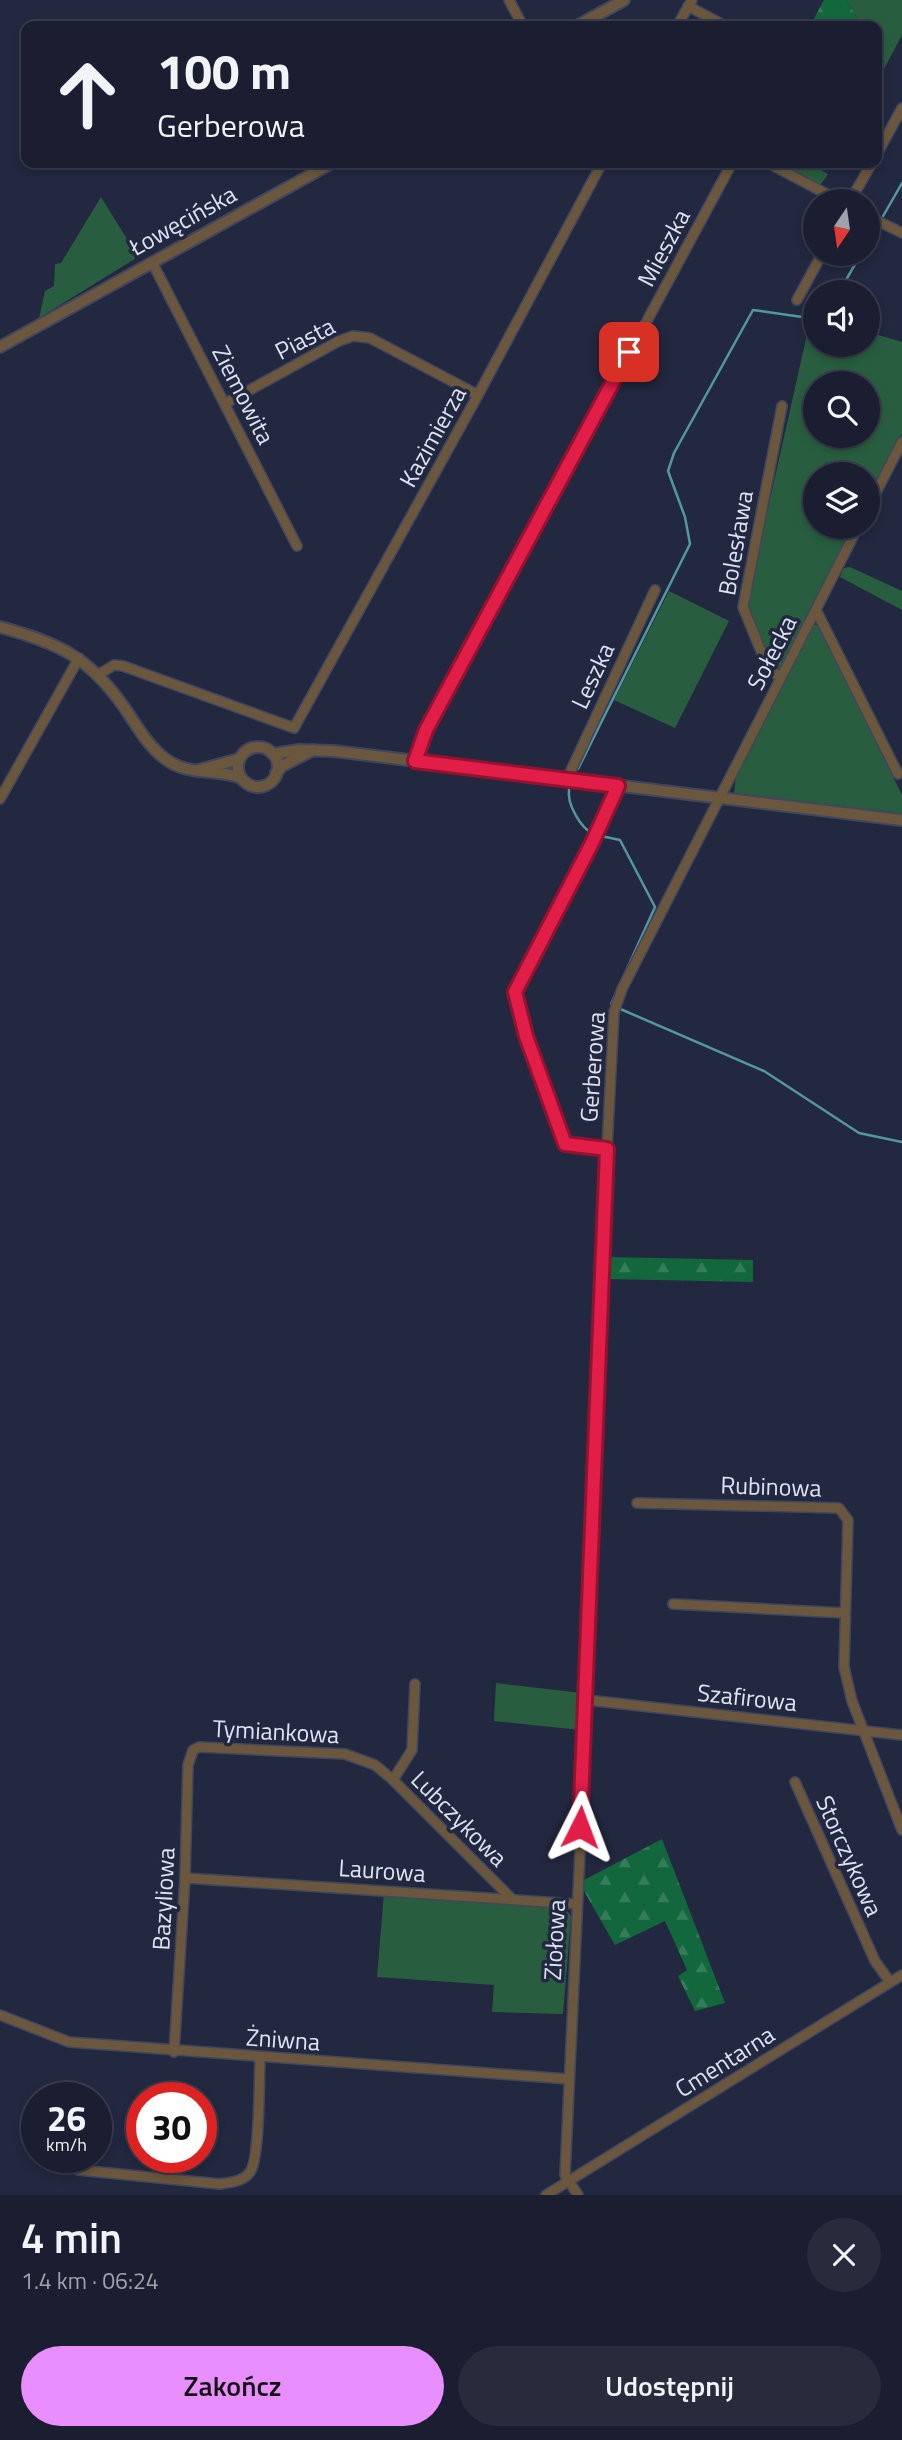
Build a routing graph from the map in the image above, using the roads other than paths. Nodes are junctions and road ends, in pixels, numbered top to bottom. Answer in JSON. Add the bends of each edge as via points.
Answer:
{"nodes":[{"id":1,"x":509,"y":0,"type":"edge"},
{"id":2,"x":624,"y":0,"type":"edge"},
{"id":3,"x":690,"y":3,"type":"edge"},
{"id":4,"x":520,"y":21,"type":"edge"},
{"id":5,"x":586,"y":21,"type":"edge"},
{"id":6,"x":680,"y":21,"type":"edge"},
{"id":7,"x":717,"y":21,"type":"edge"},
{"id":8,"x":902,"y":108,"type":"edge"},
{"id":9,"x":882,"y":145,"type":"edge"},
{"id":10,"x":323,"y":168,"type":"edge"},
{"id":11,"x":599,"y":168,"type":"edge"},
{"id":12,"x":729,"y":168,"type":"edge"},
{"id":13,"x":777,"y":168,"type":"edge"},
{"id":14,"x":869,"y":168,"type":"edge"},
{"id":15,"x":817,"y":189,"type":"edge"},
{"id":16,"x":857,"y":189,"type":"edge"},
{"id":17,"x":880,"y":222,"type":"edge"},
{"id":18,"x":902,"y":233,"type":"edge"},
{"id":19,"x":152,"y":262,"type":"junction"},
{"id":20,"x":815,"y":266,"type":"edge"},
{"id":21,"x":797,"y":300,"type":"dead end"},
{"id":22,"x":0,"y":347,"type":"edge"},
{"id":23,"x":478,"y":395,"type":"junction"},
{"id":24,"x":226,"y":403,"type":"junction"},
{"id":25,"x":782,"y":405,"type":"dead end"},
{"id":26,"x":902,"y":442,"type":"edge"},
{"id":27,"x":880,"y":485,"type":"edge"},
{"id":28,"x":852,"y":539,"type":"edge"},
{"id":29,"x":297,"y":546,"type":"dead end"},
{"id":30,"x":654,"y":590,"type":"dead end"},
{"id":31,"x":816,"y":610,"type":"junction"},
{"id":32,"x":0,"y":627,"type":"edge"},
{"id":33,"x":79,"y":658,"type":"junction"},
{"id":34,"x":98,"y":675,"type":"junction"},
{"id":35,"x":780,"y":678,"type":"junction"},
{"id":36,"x":313,"y":750,"type":"junction"},
{"id":37,"x":272,"y":754,"type":"junction"},
{"id":38,"x":239,"y":759,"type":"junction"},
{"id":39,"x":415,"y":761,"type":"junction"},
{"id":40,"x":196,"y":771,"type":"junction"},
{"id":41,"x":276,"y":773,"type":"junction"},
{"id":42,"x":898,"y":774,"type":"dead end"},
{"id":43,"x":241,"y":778,"type":"junction"},
{"id":44,"x":567,"y":779,"type":"junction"},
{"id":45,"x":618,"y":786,"type":"junction"},
{"id":46,"x":720,"y":798,"type":"junction"},
{"id":47,"x":0,"y":799,"type":"edge"},
{"id":48,"x":902,"y":820,"type":"edge"},
{"id":49,"x":607,"y":1149,"type":"junction"},
{"id":50,"x":636,"y":1503,"type":"dead end"},
{"id":51,"x":673,"y":1604,"type":"dead end"},
{"id":52,"x":845,"y":1613,"type":"junction"},
{"id":53,"x":415,"y":1684,"type":"dead end"},
{"id":54,"x":587,"y":1700,"type":"junction"},
{"id":55,"x":865,"y":1731,"type":"junction"},
{"id":56,"x":902,"y":1735,"type":"edge"},
{"id":57,"x":193,"y":1749,"type":"joint"},
{"id":58,"x":393,"y":1780,"type":"junction"},
{"id":59,"x":795,"y":1782,"type":"dead end"},
{"id":60,"x":902,"y":1830,"type":"edge"},
{"id":61,"x":185,"y":1878,"type":"junction"},
{"id":62,"x":511,"y":1898,"type":"junction"},
{"id":63,"x":576,"y":1904,"type":"junction"},
{"id":64,"x":902,"y":1975,"type":"edge"},
{"id":65,"x":890,"y":1982,"type":"junction"},
{"id":66,"x":0,"y":2015,"type":"edge"},
{"id":67,"x":174,"y":2052,"type":"junction"},
{"id":68,"x":260,"y":2058,"type":"junction"},
{"id":69,"x":568,"y":2079,"type":"junction"},
{"id":70,"x":108,"y":2173,"type":"edge"},
{"id":71,"x":568,"y":2182,"type":"junction"},
{"id":72,"x":546,"y":2195,"type":"edge"},
{"id":73,"x":578,"y":2195,"type":"edge"}],
"edges":[{"from":1,"to":4,"type":"street"},
{"from":2,"to":5,"type":"street"},
{"from":3,"to":6,"type":"street"},
{"from":3,"to":7,"type":"street"},
{"from":8,"to":9,"type":"street"},
{"from":10,"to":19,"type":"street","name":"Łowęcińska"},
{"from":11,"to":23,"type":"street","name":"Kazimierza"},
{"from":12,"to":39,"type":"street","name":"Mieszka","via":[[426,730]]},
{"from":13,"to":15,"type":"street"},
{"from":14,"to":16,"type":"street"},
{"from":17,"to":18,"type":"street"},
{"from":19,"to":22,"type":"street","name":"Łowęcińska"},
{"from":19,"to":24,"type":"street","name":"Ziemowita"},
{"from":20,"to":21,"type":"street"},
{"from":23,"to":24,"type":"street","name":"Piasta","via":[[370,338],[353,337]]},
{"from":23,"to":34,"type":"street","name":"Kazimierza","via":[[294,728],[123,666],[114,665]]},
{"from":24,"to":29,"type":"street","name":"Ziemowita"},
{"from":25,"to":35,"type":"street","name":"Bolesława","via":[[743,607],[767,666]]},
{"from":26,"to":27,"type":"street"},
{"from":28,"to":31,"type":"street","name":"Sołecka"},
{"from":30,"to":44,"type":"street","name":"Leszka"},
{"from":31,"to":35,"type":"street","name":"Sołecka"},
{"from":31,"to":42,"type":"street"},
{"from":32,"to":33,"type":"street","via":[[53,643]]},
{"from":33,"to":34,"type":"street"},
{"from":33,"to":47,"type":"street"},
{"from":34,"to":40,"type":"street","via":[[162,757]]},
{"from":35,"to":46,"type":"street","name":"Sołecka"},
{"from":36,"to":37,"type":"street"},
{"from":36,"to":39,"type":"street"},
{"from":36,"to":41,"type":"street"},
{"from":37,"to":38,"type":"street","via":[[254,747]]},
{"from":37,"to":41,"type":"street"},
{"from":38,"to":40,"type":"street"},
{"from":38,"to":43,"type":"street"},
{"from":39,"to":44,"type":"street"},
{"from":40,"to":43,"type":"street"},
{"from":41,"to":43,"type":"street","via":[[261,786]]},
{"from":44,"to":45,"type":"street"},
{"from":45,"to":46,"type":"street"},
{"from":45,"to":49,"type":"street","via":[[515,992],[565,1144]]},
{"from":46,"to":48,"type":"street"},
{"from":46,"to":49,"type":"street","name":"Gerberowa","via":[[617,1001],[611,1035]]},
{"from":49,"to":54,"type":"street","name":"Gerberowa"},
{"from":50,"to":52,"type":"street","name":"Rubinowa","via":[[839,1508],[848,1520]]},
{"from":51,"to":52,"type":"street"},
{"from":52,"to":55,"type":"street","name":"Rubinowa","via":[[844,1667]]},
{"from":53,"to":58,"type":"street","name":"Lubczykowa","via":[[412,1750]]},
{"from":54,"to":55,"type":"street","name":"Szafirowa"},
{"from":54,"to":63,"type":"street","name":"Ziołowa"},
{"from":55,"to":56,"type":"street","name":"Szafirowa"},
{"from":55,"to":60,"type":"street","name":"Rubinowa"},
{"from":57,"to":58,"type":"street","name":"Tymiankowa","via":[[345,1754],[375,1765]]},
{"from":57,"to":61,"type":"street","name":"Bazyliowa","via":[[188,1765]]},
{"from":58,"to":62,"type":"street","name":"Lubczykowa"},
{"from":59,"to":65,"type":"street","name":"Storczykowa","via":[[875,1961]]},
{"from":61,"to":62,"type":"street","name":"Laurowa"},
{"from":61,"to":67,"type":"street","name":"Bazyliowa"},
{"from":62,"to":63,"type":"street","name":"Laurowa"},
{"from":63,"to":69,"type":"street","name":"Ziołowa"},
{"from":64,"to":65,"type":"street","name":"Cmentarna"},
{"from":65,"to":71,"type":"street","name":"Cmentarna"},
{"from":66,"to":67,"type":"street","name":"Żniwna","via":[[69,2042]]},
{"from":67,"to":68,"type":"street","name":"Żniwna"},
{"from":68,"to":69,"type":"street","name":"Żniwna"},
{"from":68,"to":70,"type":"street","via":[[251,2172],[237,2182],[220,2184]]},
{"from":69,"to":71,"type":"street","name":"Ziołowa"},
{"from":71,"to":72,"type":"street","name":"Cmentarna"},
{"from":71,"to":73,"type":"street"}]}
